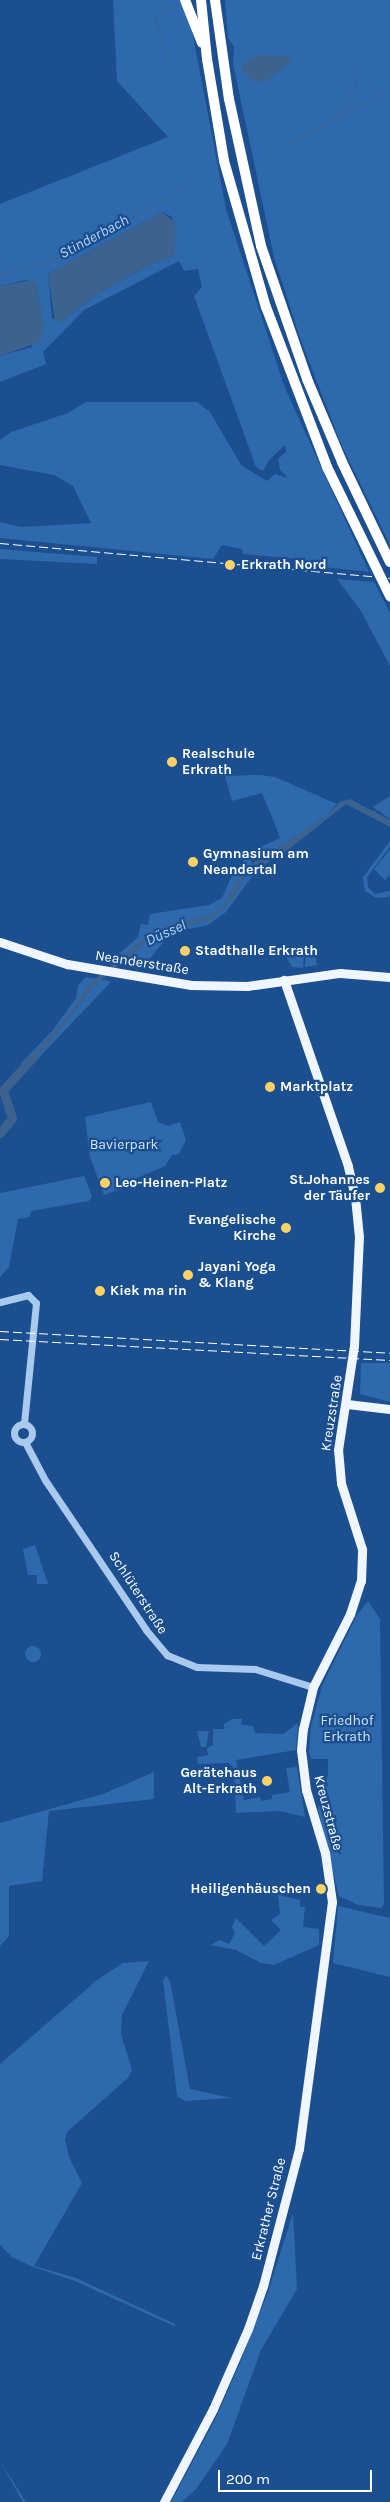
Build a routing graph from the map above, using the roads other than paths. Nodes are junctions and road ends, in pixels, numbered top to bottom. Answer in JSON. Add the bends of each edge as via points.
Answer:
{"nodes":[{"id":1,"x":185,"y":0,"type":"edge"},
{"id":2,"x":202,"y":0,"type":"edge"},
{"id":3,"x":215,"y":0,"type":"edge"},
{"id":4,"x":221,"y":0,"type":"edge"},
{"id":5,"x":217,"y":23,"type":"junction"},
{"id":6,"x":207,"y":59,"type":"junction"},
{"id":7,"x":390,"y":562,"type":"edge"},
{"id":8,"x":390,"y":596,"type":"edge"},
{"id":9,"x":0,"y":942,"type":"edge"},
{"id":10,"x":390,"y":977,"type":"edge"},
{"id":11,"x":284,"y":980,"type":"junction"},
{"id":12,"x":0,"y":1302,"type":"edge"},
{"id":13,"x":347,"y":1404,"type":"junction"},
{"id":14,"x":390,"y":1409,"type":"edge"},
{"id":15,"x":24,"y":1424,"type":"junction"},
{"id":16,"x":25,"y":1442,"type":"junction"},
{"id":17,"x":312,"y":1687,"type":"junction"},
{"id":18,"x":332,"y":1902,"type":"joint"},
{"id":19,"x":164,"y":2502,"type":"edge"}],
"edges":[{"from":1,"to":6,"type":"highway"},
{"from":2,"to":6,"type":"highway"},
{"from":3,"to":5,"type":"highway"},
{"from":4,"to":5,"type":"highway"},
{"from":5,"to":7,"type":"highway","via":[[246,185],[264,255],[307,379]]},
{"from":6,"to":8,"type":"highway","via":[[224,160],[266,307],[327,467]]},
{"from":9,"to":11,"type":"main road","name":"Neanderstraße","via":[[20,951],[96,970],[205,986],[247,986]]},
{"from":10,"to":11,"type":"main road","name":"Neanderstraße","via":[[340,973]]},
{"from":11,"to":13,"type":"main road","name":"Kreuzstraße","via":[[350,1170],[358,1220],[357,1304]]},
{"from":12,"to":15,"type":"street","via":[[32,1297],[36,1306]]},
{"from":13,"to":14,"type":"main road"},
{"from":13,"to":17,"type":"main road","name":"Kreuzstraße","via":[[338,1444],[338,1471],[358,1532],[361,1581],[350,1614]]},
{"from":15,"to":16,"type":"street","via":[[32,1431],[31,1438]]},
{"from":15,"to":16,"type":"street","via":[[16,1427],[14,1433]]},
{"from":16,"to":17,"type":"street","name":"Schlüterstraße","via":[[45,1480],[146,1630],[167,1655],[197,1667],[255,1669]]},
{"from":17,"to":18,"type":"main road","name":"Kreuzstraße","via":[[303,1729],[302,1767],[330,1876]]},
{"from":18,"to":19,"type":"main road","name":"Erkrather Straße","via":[[299,2149],[264,2286],[213,2409]]}]}
